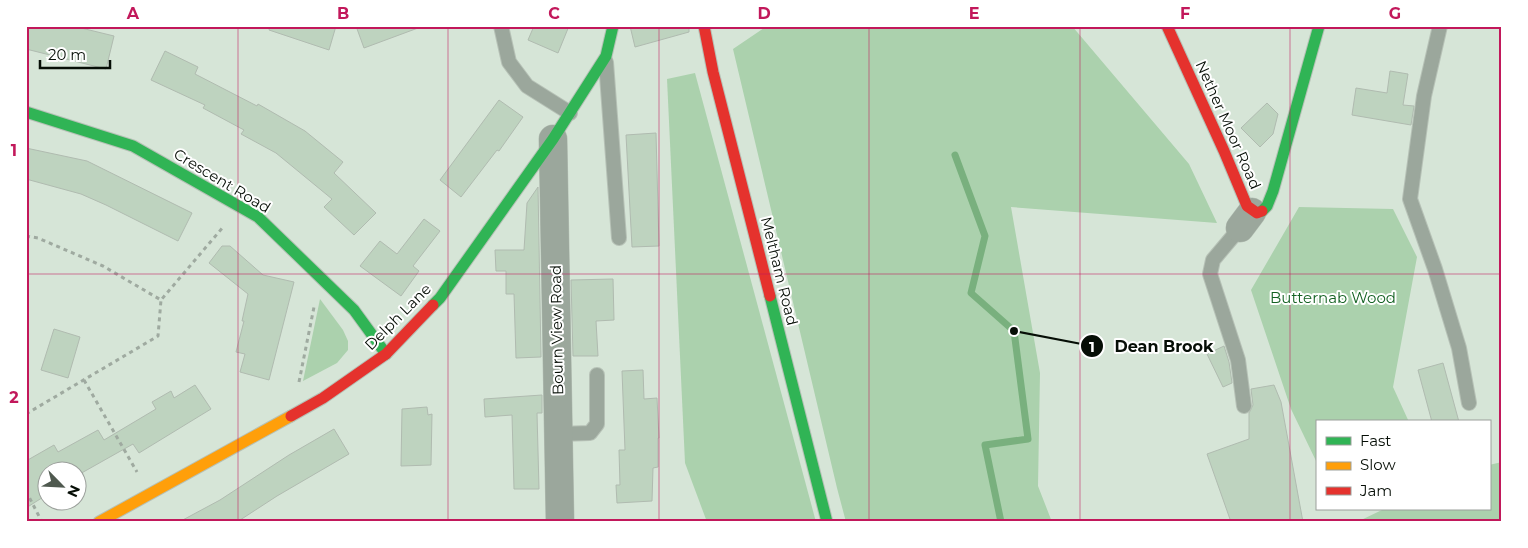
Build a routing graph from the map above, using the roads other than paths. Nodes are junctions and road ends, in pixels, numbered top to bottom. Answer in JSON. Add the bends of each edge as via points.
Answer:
{"nodes":[{"id":1,"x":501,"y":26,"type":"edge"},
{"id":2,"x":613,"y":26,"type":"edge"},
{"id":3,"x":704,"y":26,"type":"edge"},
{"id":4,"x":1167,"y":26,"type":"edge"},
{"id":5,"x":1318,"y":26,"type":"edge"},
{"id":6,"x":1440,"y":26,"type":"edge"},
{"id":7,"x":606,"y":56,"type":"junction"},
{"id":8,"x":26,"y":112,"type":"edge"},
{"id":9,"x":570,"y":112,"type":"junction"},
{"id":10,"x":553,"y":139,"type":"junction"},
{"id":11,"x":1246,"y":220,"type":"junction"},
{"id":12,"x":619,"y":238,"type":"dead end"},
{"id":13,"x":386,"y":354,"type":"junction"},
{"id":14,"x":597,"y":375,"type":"dead end"},
{"id":15,"x":1469,"y":403,"type":"dead end"},
{"id":16,"x":1244,"y":406,"type":"dead end"},
{"id":17,"x":558,"y":434,"type":"junction"},
{"id":18,"x":128,"y":516,"type":"edge"},
{"id":19,"x":99,"y":522,"type":"edge"},
{"id":20,"x":560,"y":522,"type":"edge"},
{"id":21,"x":827,"y":522,"type":"edge"}],
"edges":[{"from":1,"to":9,"type":"lane","via":[[509,62],[526,86]]},
{"from":2,"to":7,"type":"street","name":"Delph Lane"},
{"from":3,"to":21,"type":"street","name":"Meltham Road"},
{"from":4,"to":11,"type":"street","name":"Nether Moor Road","via":[[1247,206]]},
{"from":5,"to":11,"type":"street","name":"Nether Moor Road","via":[[1273,191],[1263,212]]},
{"from":6,"to":15,"type":"lane","via":[[1424,96],[1410,199],[1459,348]]},
{"from":7,"to":9,"type":"street","name":"Delph Lane"},
{"from":7,"to":12,"type":"lane"},
{"from":8,"to":13,"type":"street","name":"Crescent Road","via":[[133,146],[258,216],[354,310]]},
{"from":9,"to":10,"type":"street","name":"Delph Lane"},
{"from":10,"to":13,"type":"street","name":"Delph Lane","via":[[440,298]]},
{"from":10,"to":17,"type":"street","name":"Bourn View Road"},
{"from":11,"to":16,"type":"lane","via":[[1213,260],[1210,274],[1238,360]]},
{"from":13,"to":18,"type":"street","name":"Delph Lane","via":[[323,398],[150,495]]},
{"from":14,"to":17,"type":"lane","via":[[597,424],[590,433]]},
{"from":17,"to":20,"type":"street","name":"Bourn View Road"},
{"from":18,"to":19,"type":"street","name":"Delph Lane"}]}
